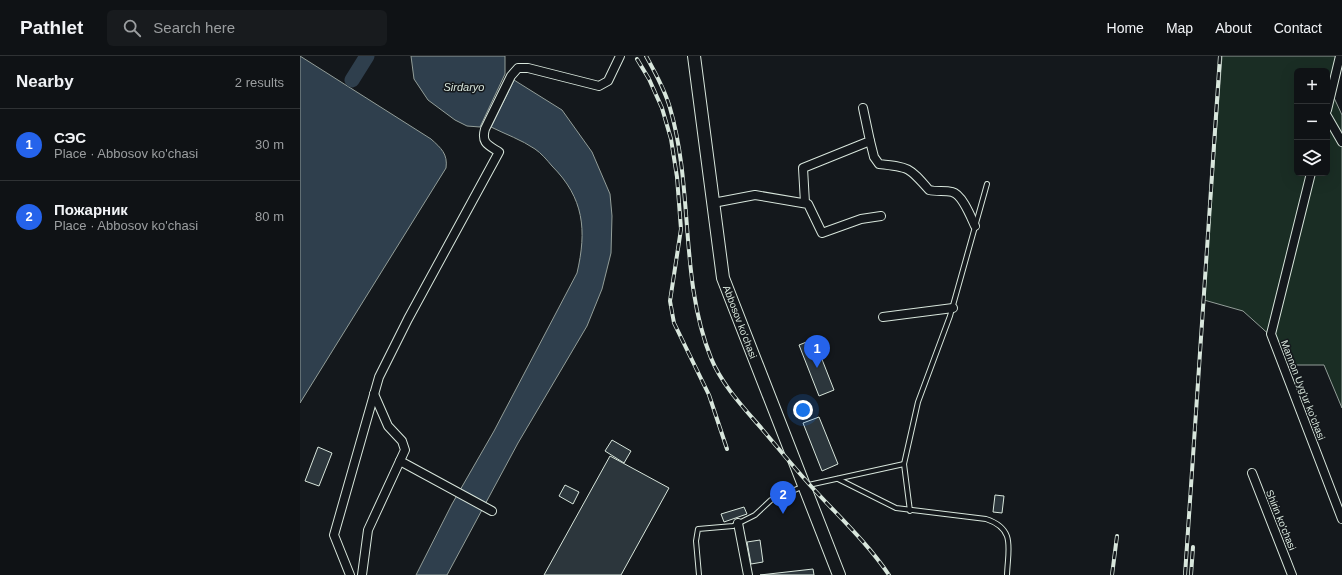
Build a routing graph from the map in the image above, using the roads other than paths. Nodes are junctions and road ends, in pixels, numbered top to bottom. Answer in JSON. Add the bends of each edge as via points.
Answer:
{"nodes":[{"id":1,"x":620,"y":56,"type":"edge"},
{"id":2,"x":694,"y":56,"type":"edge"},
{"id":3,"x":1340,"y":56,"type":"edge"},
{"id":4,"x":1328,"y":104,"type":"edge"},
{"id":5,"x":863,"y":108,"type":"dead end"},
{"id":6,"x":1330,"y":121,"type":"edge"},
{"id":7,"x":870,"y":141,"type":"junction"},
{"id":8,"x":1342,"y":142,"type":"edge"},
{"id":9,"x":1310,"y":176,"type":"edge"},
{"id":10,"x":987,"y":184,"type":"dead end"},
{"id":11,"x":713,"y":203,"type":"junction"},
{"id":12,"x":804,"y":203,"type":"junction"},
{"id":13,"x":881,"y":216,"type":"dead end"},
{"id":14,"x":976,"y":226,"type":"junction"},
{"id":15,"x":952,"y":308,"type":"junction"},
{"id":16,"x":883,"y":317,"type":"dead end"},
{"id":17,"x":374,"y":394,"type":"junction"},
{"id":18,"x":400,"y":461,"type":"junction"},
{"id":19,"x":904,"y":464,"type":"junction"},
{"id":20,"x":1252,"y":473,"type":"dead end"},
{"id":21,"x":838,"y":478,"type":"junction"},
{"id":22,"x":804,"y":486,"type":"junction"},
{"id":23,"x":492,"y":511,"type":"dead end"},
{"id":24,"x":910,"y":511,"type":"junction"},
{"id":25,"x":1342,"y":519,"type":"edge"},
{"id":26,"x":738,"y":523,"type":"junction"},
{"id":27,"x":350,"y":575,"type":"edge"},
{"id":28,"x":362,"y":575,"type":"edge"},
{"id":29,"x":699,"y":575,"type":"edge"},
{"id":30,"x":748,"y":575,"type":"edge"},
{"id":31,"x":838,"y":575,"type":"edge"},
{"id":32,"x":1007,"y":575,"type":"edge"},
{"id":33,"x":1292,"y":575,"type":"edge"}],
"edges":[{"from":1,"to":17,"type":"street","via":[[608,81],[599,86],[528,68],[518,68],[514,71],[483,137],[485,143],[499,152],[408,319],[379,377]]},
{"from":2,"to":11,"type":"main road","name":"Abbosov ko'chasi"},
{"from":3,"to":4,"type":"street"},
{"from":5,"to":7,"type":"street"},
{"from":6,"to":8,"type":"street"},
{"from":7,"to":12,"type":"street","via":[[803,168]]},
{"from":7,"to":14,"type":"street","via":[[874,157],[879,164],[904,167],[929,190],[956,194]]},
{"from":9,"to":25,"type":"street","name":"Mannon Uyg'ur ko'chasi","via":[[1271,334]]},
{"from":10,"to":14,"type":"lane"},
{"from":11,"to":12,"type":"street","via":[[755,195]]},
{"from":11,"to":22,"type":"main road","name":"Abbosov ko'chasi","via":[[723,278]]},
{"from":12,"to":13,"type":"street","via":[[808,204],[822,233],[860,219]]},
{"from":14,"to":15,"type":"lane"},
{"from":15,"to":16,"type":"street"},
{"from":15,"to":19,"type":"lane","via":[[918,402]]},
{"from":17,"to":18,"type":"street","via":[[388,426],[402,441],[405,450]]},
{"from":17,"to":27,"type":"street","via":[[334,535]]},
{"from":18,"to":23,"type":"street"},
{"from":18,"to":28,"type":"street","via":[[368,530]]},
{"from":19,"to":21,"type":"lane"},
{"from":19,"to":24,"type":"lane"},
{"from":20,"to":33,"type":"street","name":"Shirin ko'chasi"},
{"from":21,"to":22,"type":"lane"},
{"from":21,"to":24,"type":"lane","via":[[896,508]]},
{"from":22,"to":26,"type":"lane","via":[[771,500],[755,515]]},
{"from":22,"to":31,"type":"main road","name":"Abbosov ko'chasi"},
{"from":24,"to":32,"type":"lane","via":[[986,519],[1001,526],[1008,536]]},
{"from":26,"to":29,"type":"lane","via":[[733,526],[698,529],[696,541]]},
{"from":26,"to":30,"type":"street"}]}
